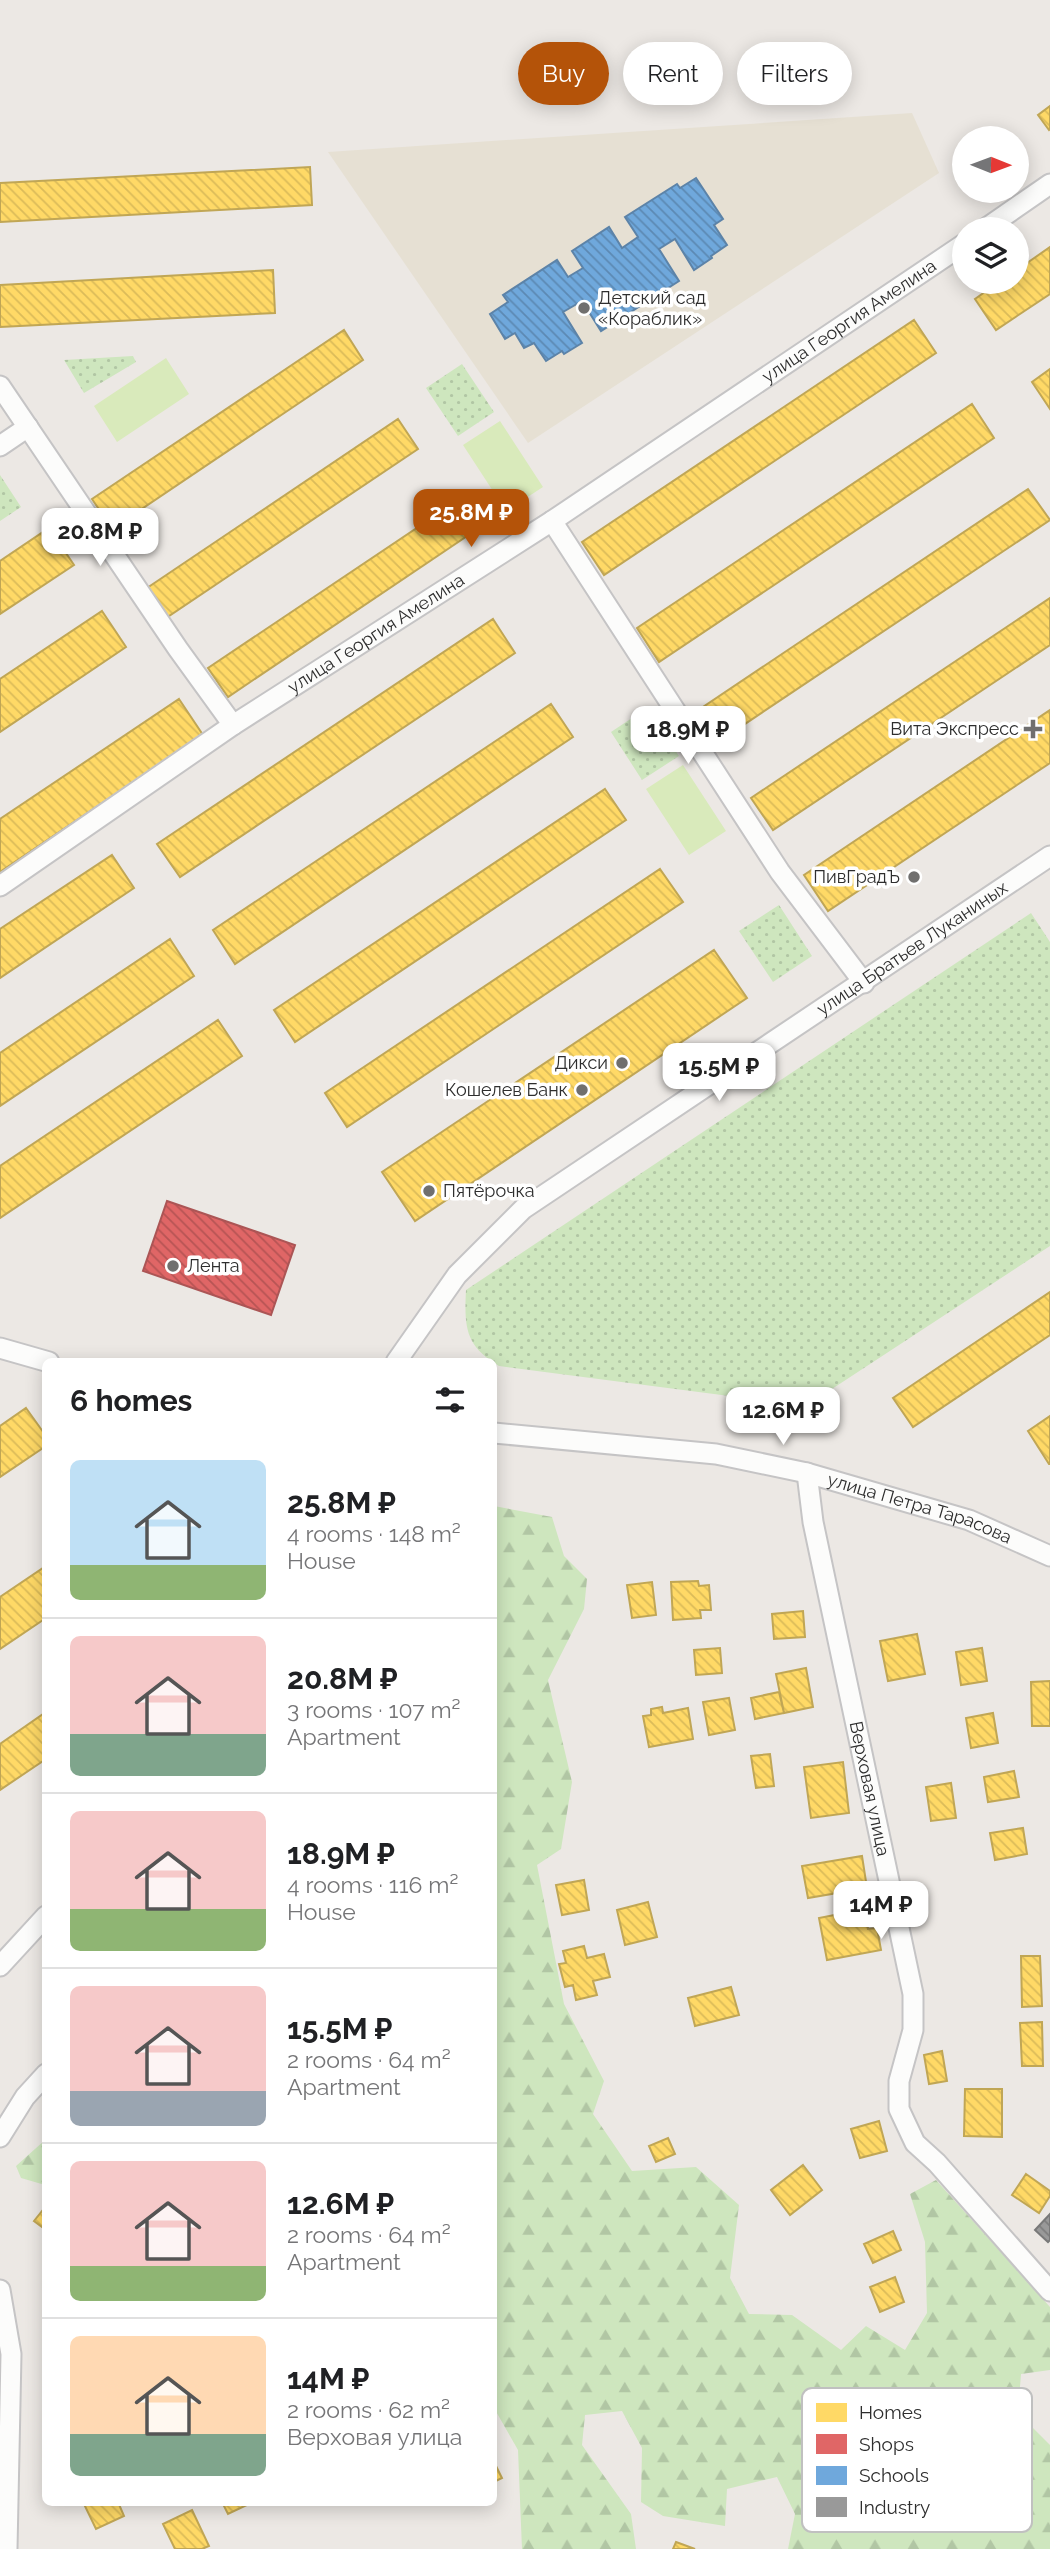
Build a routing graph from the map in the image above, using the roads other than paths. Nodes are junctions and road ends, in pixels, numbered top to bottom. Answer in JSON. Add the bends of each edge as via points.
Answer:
{"nodes":[{"id":1,"x":1050,"y":184,"type":"edge"},
{"id":2,"x":1002,"y":217,"type":"edge"},
{"id":3,"x":952,"y":252,"type":"edge"},
{"id":4,"x":0,"y":386,"type":"edge"},
{"id":5,"x":28,"y":427,"type":"junction"},
{"id":6,"x":0,"y":446,"type":"edge"},
{"id":7,"x":552,"y":521,"type":"junction"},
{"id":8,"x":233,"y":726,"type":"junction"},
{"id":9,"x":1050,"y":856,"type":"edge"},
{"id":10,"x":0,"y":886,"type":"edge"},
{"id":11,"x":864,"y":983,"type":"junction"},
{"id":12,"x":0,"y":1348,"type":"edge"},
{"id":13,"x":399,"y":1358,"type":"edge"},
{"id":14,"x":42,"y":1360,"type":"edge"},
{"id":15,"x":497,"y":1433,"type":"edge"},
{"id":16,"x":807,"y":1473,"type":"junction"},
{"id":17,"x":1050,"y":1556,"type":"edge"},
{"id":18,"x":42,"y":1920,"type":"edge"},
{"id":19,"x":0,"y":1966,"type":"edge"},
{"id":20,"x":42,"y":2078,"type":"edge"},
{"id":21,"x":0,"y":2137,"type":"edge"},
{"id":22,"x":0,"y":2290,"type":"edge"},
{"id":23,"x":1050,"y":2291,"type":"edge"},
{"id":24,"x":7,"y":2549,"type":"edge"}],
"edges":[{"from":1,"to":2,"type":"street"},
{"from":3,"to":7,"type":"street","name":"улица Георгия Амелина"},
{"from":4,"to":5,"type":"street"},
{"from":5,"to":6,"type":"street"},
{"from":5,"to":8,"type":"street"},
{"from":7,"to":8,"type":"street","name":"улица Георгия Амелина"},
{"from":7,"to":11,"type":"street","via":[[774,862]]},
{"from":8,"to":10,"type":"street","name":"улица Георгия Амелина"},
{"from":9,"to":11,"type":"street","name":"улица Братьев Луканиных"},
{"from":11,"to":13,"type":"street","name":"улица Братьев Луканиных","via":[[523,1209],[457,1275]]},
{"from":12,"to":14,"type":"street"},
{"from":15,"to":16,"type":"street","name":"улица Петра Тарасова","via":[[716,1454]]},
{"from":16,"to":17,"type":"street","name":"улица Петра Тарасова","via":[[970,1520]]},
{"from":16,"to":23,"type":"street","name":"Верховая улица","via":[[813,1522],[913,1994],[913,2030],[899,2081],[899,2109],[915,2143]]},
{"from":18,"to":19,"type":"street"},
{"from":20,"to":21,"type":"street"},
{"from":22,"to":24,"type":"street","via":[[11,2354]]}]}
